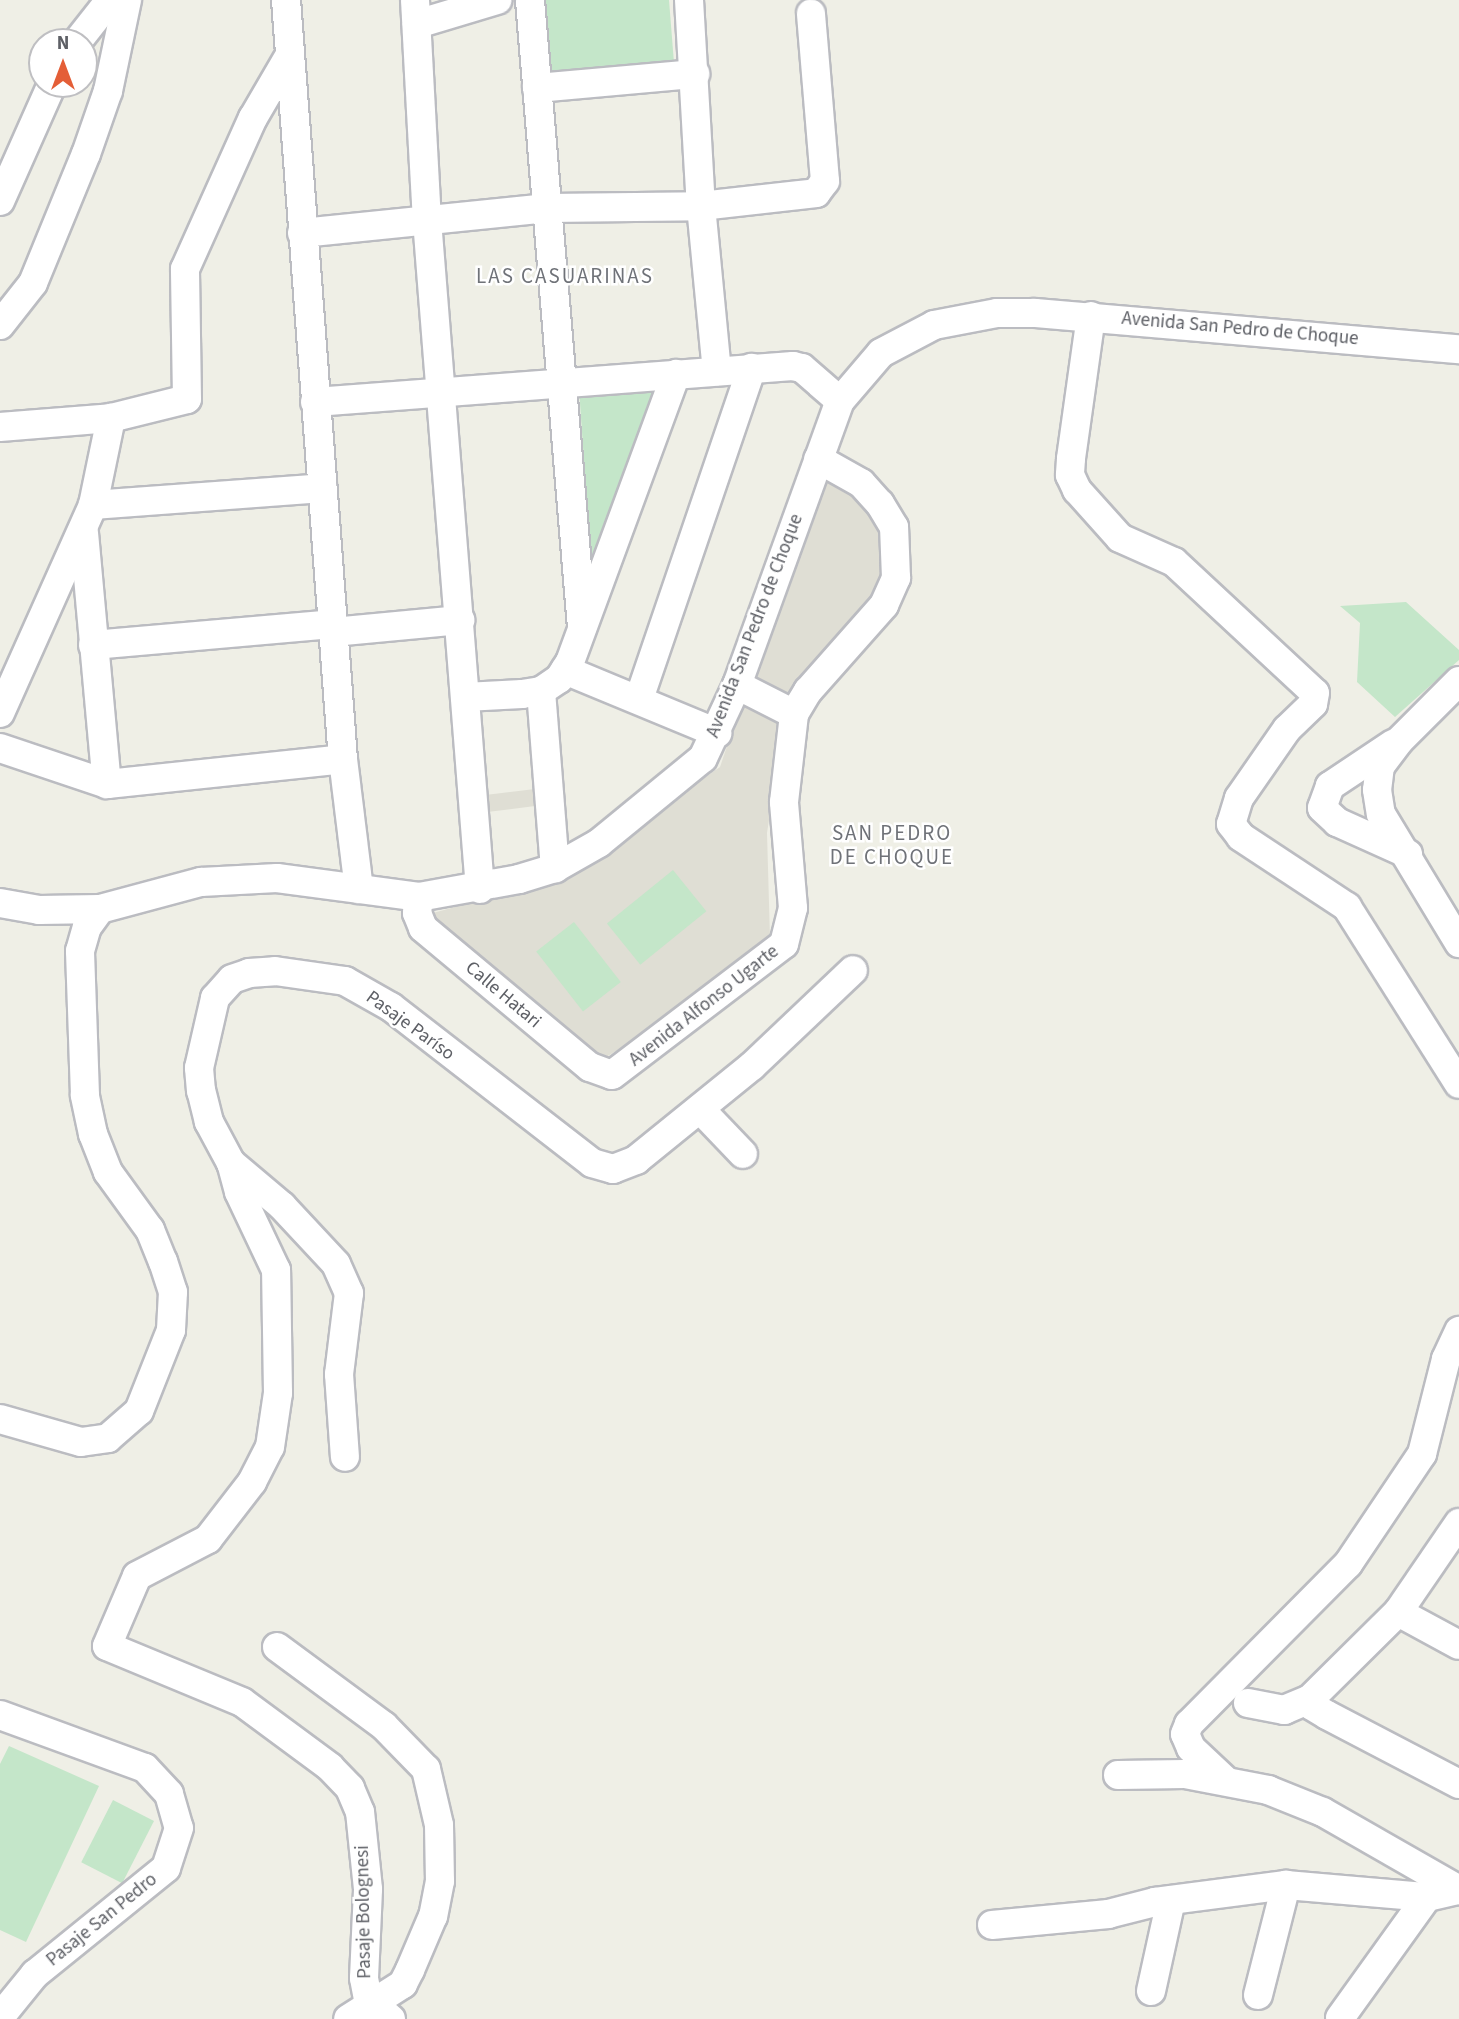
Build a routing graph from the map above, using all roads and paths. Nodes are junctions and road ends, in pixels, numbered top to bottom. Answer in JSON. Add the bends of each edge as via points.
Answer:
{"nodes":[{"id":1,"x":110,"y":0,"type":"edge"},
{"id":2,"x":127,"y":0,"type":"edge"},
{"id":3,"x":286,"y":0,"type":"edge"},
{"id":4,"x":497,"y":0,"type":"edge"},
{"id":5,"x":530,"y":0,"type":"edge"},
{"id":6,"x":689,"y":0,"type":"edge"},
{"id":7,"x":416,"y":12,"type":"edge"},
{"id":8,"x":811,"y":14,"type":"dead end"},
{"id":9,"x":88,"y":28,"type":"edge"},
{"id":10,"x":288,"y":58,"type":"junction"},
{"id":11,"x":695,"y":74,"type":"junction"},
{"id":12,"x":537,"y":88,"type":"junction"},
{"id":13,"x":46,"y":98,"type":"edge"},
{"id":14,"x":0,"y":201,"type":"edge"},
{"id":15,"x":701,"y":206,"type":"junction"},
{"id":16,"x":548,"y":208,"type":"junction"},
{"id":17,"x":427,"y":220,"type":"junction"},
{"id":18,"x":302,"y":233,"type":"junction"},
{"id":19,"x":1091,"y":316,"type":"junction"},
{"id":20,"x":0,"y":324,"type":"edge"},
{"id":21,"x":1459,"y":349,"type":"edge"},
{"id":22,"x":752,"y":368,"type":"junction"},
{"id":23,"x":717,"y":370,"type":"junction"},
{"id":24,"x":676,"y":374,"type":"junction"},
{"id":25,"x":562,"y":383,"type":"junction"},
{"id":26,"x":441,"y":392,"type":"junction"},
{"id":27,"x":841,"y":401,"type":"junction"},
{"id":28,"x":315,"y":402,"type":"junction"},
{"id":29,"x":111,"y":418,"type":"junction"},
{"id":30,"x":0,"y":427,"type":"edge"},
{"id":31,"x":818,"y":459,"type":"junction"},
{"id":32,"x":322,"y":488,"type":"junction"},
{"id":33,"x":89,"y":517,"type":"junction"},
{"id":34,"x":460,"y":620,"type":"junction"},
{"id":35,"x":582,"y":627,"type":"junction"},
{"id":36,"x":332,"y":628,"type":"junction"},
{"id":37,"x":93,"y":645,"type":"junction"},
{"id":38,"x":565,"y":670,"type":"junction"},
{"id":39,"x":1459,"y":681,"type":"edge"},
{"id":40,"x":737,"y":685,"type":"junction"},
{"id":41,"x":541,"y":691,"type":"junction"},
{"id":42,"x":466,"y":697,"type":"junction"},
{"id":43,"x":639,"y":699,"type":"junction"},
{"id":44,"x":0,"y":713,"type":"edge"},
{"id":45,"x":794,"y":714,"type":"junction"},
{"id":46,"x":717,"y":733,"type":"junction"},
{"id":47,"x":1399,"y":741,"type":"junction"},
{"id":48,"x":0,"y":748,"type":"edge"},
{"id":49,"x":343,"y":759,"type":"junction"},
{"id":50,"x":107,"y":784,"type":"junction"},
{"id":51,"x":1408,"y":854,"type":"junction"},
{"id":52,"x":555,"y":868,"type":"junction"},
{"id":53,"x":359,"y":889,"type":"junction"},
{"id":54,"x":480,"y":889,"type":"junction"},
{"id":55,"x":419,"y":897,"type":"junction"},
{"id":56,"x":0,"y":903,"type":"edge"},
{"id":57,"x":100,"y":909,"type":"junction"},
{"id":58,"x":1459,"y":943,"type":"edge"},
{"id":59,"x":853,"y":970,"type":"dead end"},
{"id":60,"x":611,"y":1075,"type":"joint"},
{"id":61,"x":1459,"y":1084,"type":"edge"},
{"id":62,"x":700,"y":1109,"type":"junction"},
{"id":63,"x":743,"y":1154,"type":"dead end"},
{"id":64,"x":231,"y":1163,"type":"junction"},
{"id":65,"x":1459,"y":1331,"type":"edge"},
{"id":66,"x":0,"y":1419,"type":"edge"},
{"id":67,"x":345,"y":1457,"type":"dead end"},
{"id":68,"x":1459,"y":1523,"type":"edge"},
{"id":69,"x":1398,"y":1612,"type":"junction"},
{"id":70,"x":1459,"y":1645,"type":"edge"},
{"id":71,"x":277,"y":1647,"type":"dead end"},
{"id":72,"x":1310,"y":1699,"type":"junction"},
{"id":73,"x":1248,"y":1703,"type":"dead end"},
{"id":74,"x":0,"y":1715,"type":"edge"},
{"id":75,"x":1118,"y":1775,"type":"dead end"},
{"id":76,"x":1226,"y":1781,"type":"junction"},
{"id":77,"x":1459,"y":1784,"type":"edge"},
{"id":78,"x":1286,"y":1885,"type":"junction"},
{"id":79,"x":1458,"y":1890,"type":"edge"},
{"id":80,"x":1427,"y":1897,"type":"junction"},
{"id":81,"x":1171,"y":1900,"type":"junction"},
{"id":82,"x":992,"y":1925,"type":"dead end"},
{"id":83,"x":1151,"y":1991,"type":"dead end"},
{"id":84,"x":1258,"y":1995,"type":"dead end"},
{"id":85,"x":382,"y":2011,"type":"edge"},
{"id":86,"x":0,"y":2017,"type":"edge"},
{"id":87,"x":1340,"y":2018,"type":"edge"},
{"id":88,"x":348,"y":2019,"type":"edge"}],
"edges":[{"from":1,"to":9,"type":"street"},
{"from":2,"to":20,"type":"street","via":[[108,91],[86,154],[33,283]]},
{"from":3,"to":10,"type":"street"},
{"from":4,"to":7,"type":"street"},
{"from":5,"to":12,"type":"street"},
{"from":6,"to":11,"type":"street"},
{"from":7,"to":17,"type":"street"},
{"from":8,"to":15,"type":"street","via":[[825,181],[821,189],[810,195]]},
{"from":10,"to":18,"type":"street"},
{"from":10,"to":29,"type":"street","via":[[253,118],[185,269],[187,399]]},
{"from":11,"to":12,"type":"street"},
{"from":11,"to":15,"type":"street"},
{"from":12,"to":16,"type":"street"},
{"from":13,"to":14,"type":"street"},
{"from":15,"to":16,"type":"street"},
{"from":15,"to":23,"type":"street"},
{"from":16,"to":17,"type":"street"},
{"from":16,"to":25,"type":"street"},
{"from":17,"to":18,"type":"street"},
{"from":17,"to":26,"type":"street"},
{"from":18,"to":28,"type":"street"},
{"from":19,"to":21,"type":"street","name":"Avenida San Pedro de Choque"},
{"from":19,"to":27,"type":"street","name":"Avenida San Pedro de Choque","via":[[997,313],[934,325],[881,353]]},
{"from":19,"to":61,"type":"street","via":[[1071,459],[1070,475],[1077,490],[1120,538],[1174,562],[1315,693],[1313,704],[1287,729],[1239,799],[1231,824],[1241,837],[1347,907]]},
{"from":22,"to":23,"type":"street"},
{"from":22,"to":27,"type":"street","via":[[802,368]]},
{"from":22,"to":43,"type":"street"},
{"from":23,"to":24,"type":"street"},
{"from":24,"to":25,"type":"street"},
{"from":24,"to":35,"type":"street"},
{"from":25,"to":26,"type":"street"},
{"from":25,"to":35,"type":"street"},
{"from":26,"to":28,"type":"street"},
{"from":26,"to":34,"type":"street"},
{"from":27,"to":31,"type":"street","name":"Avenida San Pedro de Choque"},
{"from":28,"to":32,"type":"street"},
{"from":29,"to":30,"type":"street"},
{"from":29,"to":33,"type":"street"},
{"from":31,"to":40,"type":"street","name":"Avenida San Pedro de Choque"},
{"from":31,"to":45,"type":"street","name":"Avenida Alfonso Ugarte","via":[[861,483],[880,504],[894,527],[897,578],[884,605],[808,691]]},
{"from":32,"to":33,"type":"street"},
{"from":32,"to":36,"type":"street"},
{"from":33,"to":37,"type":"street"},
{"from":33,"to":44,"type":"street"},
{"from":34,"to":36,"type":"street"},
{"from":34,"to":42,"type":"street"},
{"from":35,"to":38,"type":"street"},
{"from":36,"to":37,"type":"street"},
{"from":36,"to":49,"type":"street"},
{"from":37,"to":50,"type":"street"},
{"from":38,"to":41,"type":"street"},
{"from":38,"to":43,"type":"street"},
{"from":39,"to":47,"type":"street"},
{"from":40,"to":45,"type":"street"},
{"from":40,"to":46,"type":"street","name":"Avenida San Pedro de Choque"},
{"from":41,"to":42,"type":"street"},
{"from":41,"to":52,"type":"street"},
{"from":42,"to":54,"type":"street"},
{"from":43,"to":46,"type":"street"},
{"from":45,"to":60,"type":"street","name":"Avenida Alfonso Ugarte","via":[[785,803],[793,908],[784,944]]},
{"from":46,"to":52,"type":"street","name":"Avenida San Pedro de Choque","via":[[703,758],[678,780],[599,843]]},
{"from":47,"to":51,"type":"street","via":[[1380,766],[1377,789],[1381,814]]},
{"from":47,"to":51,"type":"street","via":[[1356,764],[1330,786],[1321,801],[1325,815]]},
{"from":48,"to":50,"type":"street"},
{"from":49,"to":50,"type":"street"},
{"from":49,"to":53,"type":"street"},
{"from":51,"to":58,"type":"street"},
{"from":52,"to":54,"type":"street","name":"Avenida San Pedro de Choque"},
{"from":53,"to":55,"type":"street","name":"Avenida San Pedro de Choque"},
{"from":53,"to":57,"type":"street","name":"Avenida San Pedro de Choque","via":[[277,878],[237,879],[201,882]]},
{"from":54,"to":55,"type":"street","name":"Avenida San Pedro de Choque"},
{"from":55,"to":60,"type":"street","name":"Calle Hatari","via":[[417,912],[423,929],[590,1068]]},
{"from":56,"to":57,"type":"street","name":"Avenida San Pedro de Choque","via":[[39,910]]},
{"from":57,"to":66,"type":"street","via":[[87,927],[80,951],[85,1095],[108,1172],[150,1230],[163,1262],[173,1292],[171,1330],[139,1411],[108,1438],[81,1442]]},
{"from":59,"to":62,"type":"street"},
{"from":62,"to":63,"type":"street"},
{"from":62,"to":64,"type":"street","name":"Pasaje Paríso","via":[[636,1160],[614,1169],[592,1163],[391,1007],[345,981],[275,971],[232,979],[215,998],[204,1040],[201,1091],[209,1122]]},
{"from":64,"to":67,"type":"street","via":[[282,1206],[336,1264],[349,1293],[339,1374]]},
{"from":64,"to":85,"type":"street","name":"Pasaje Bolognesi","via":[[239,1192],[276,1270],[278,1393],[270,1447],[252,1482],[208,1539],[137,1576],[107,1646],[242,1702],[330,1767],[350,1788],[360,1812],[368,1889],[364,1978]]},
{"from":65,"to":76,"type":"street","via":[[1446,1359],[1422,1454],[1348,1564],[1189,1724],[1185,1734],[1191,1748]]},
{"from":68,"to":69,"type":"street"},
{"from":69,"to":70,"type":"street"},
{"from":69,"to":72,"type":"street"},
{"from":71,"to":85,"type":"street","via":[[384,1726],[425,1769],[432,1791],[441,1869],[433,1916],[403,1983]]},
{"from":72,"to":73,"type":"street","via":[[1284,1710]]},
{"from":72,"to":77,"type":"street","via":[[1312,1706],[1327,1715]]},
{"from":74,"to":86,"type":"street","name":"Pasaje San Pedro","via":[[145,1768],[169,1794],[179,1828],[174,1855],[157,1878],[35,1974]]},
{"from":75,"to":76,"type":"street","via":[[1185,1774]]},
{"from":76,"to":79,"type":"street","via":[[1268,1790],[1322,1812]]},
{"from":78,"to":80,"type":"street"},
{"from":78,"to":81,"type":"street"},
{"from":78,"to":84,"type":"street"},
{"from":79,"to":80,"type":"street"},
{"from":80,"to":87,"type":"street"},
{"from":81,"to":82,"type":"street","via":[[1108,1914]]},
{"from":81,"to":83,"type":"street"},
{"from":85,"to":88,"type":"street"}]}
